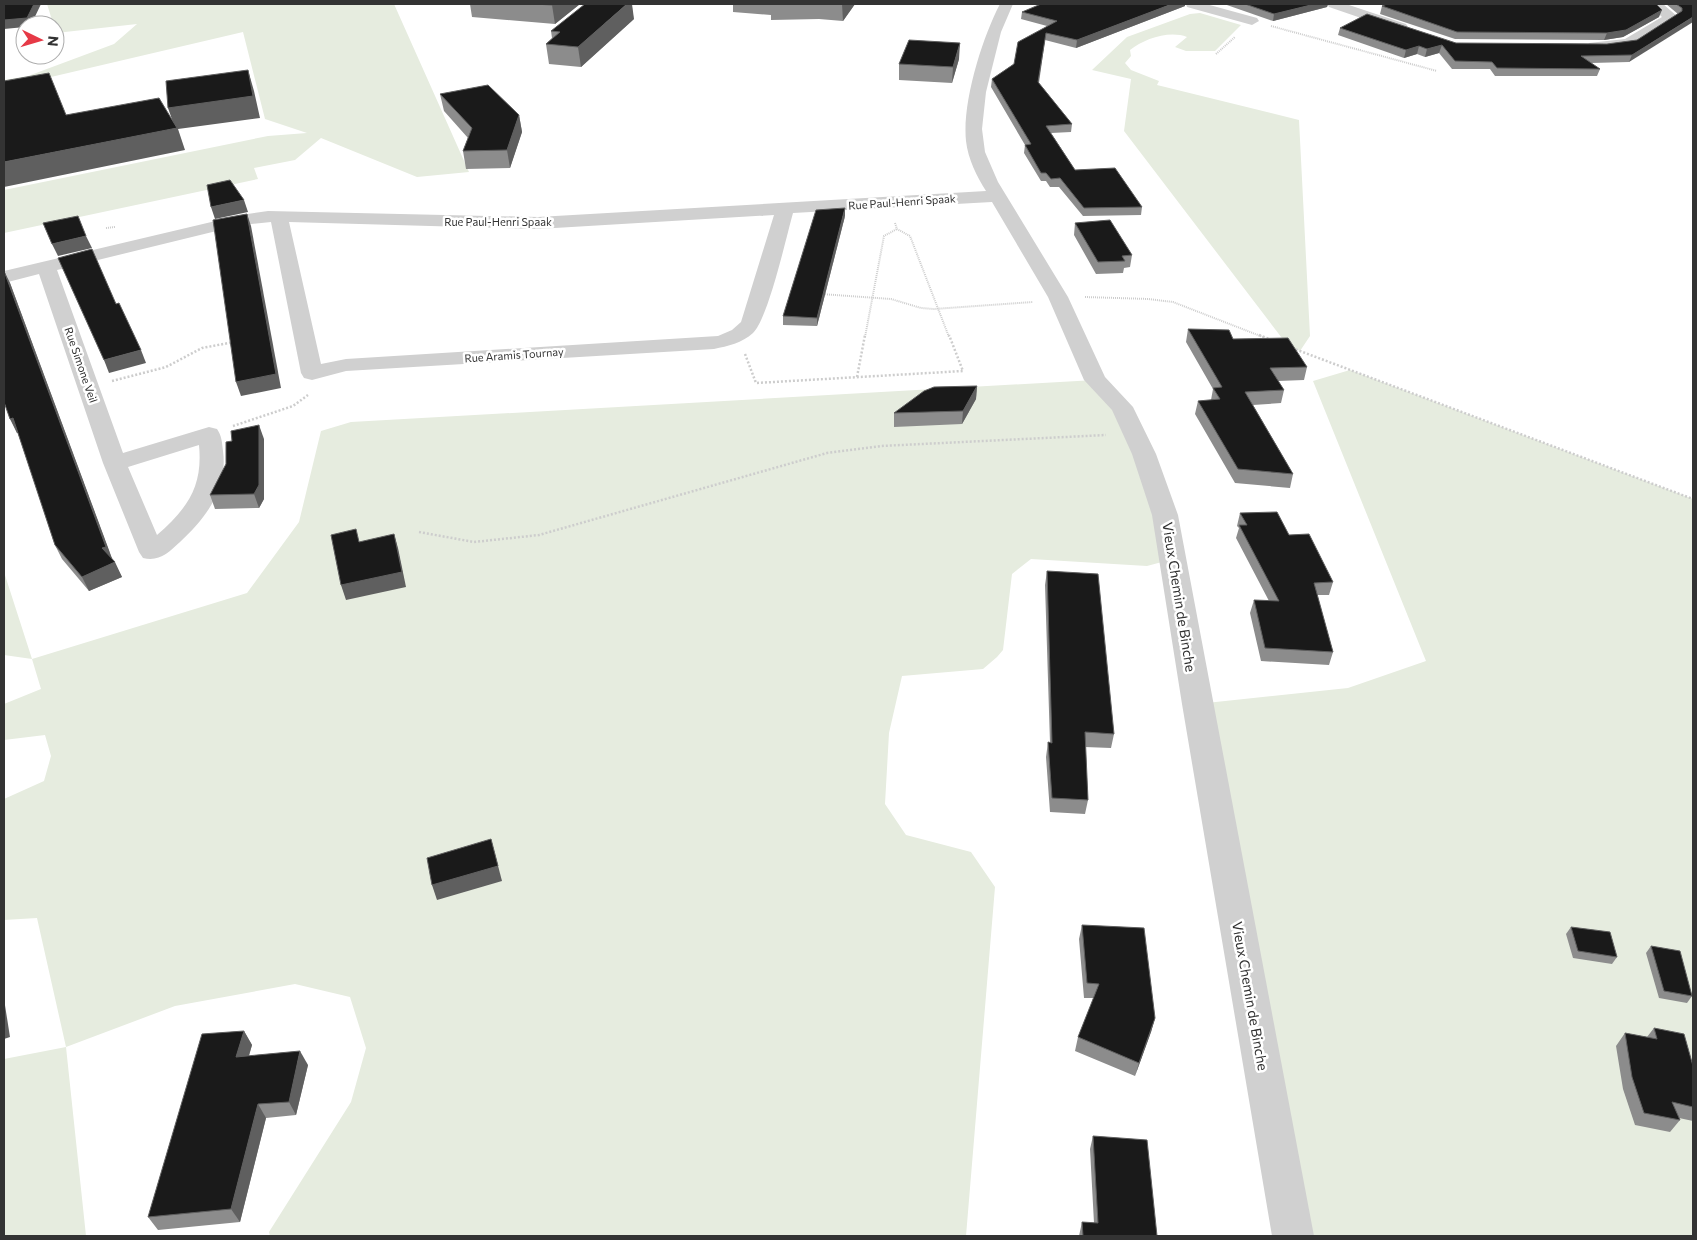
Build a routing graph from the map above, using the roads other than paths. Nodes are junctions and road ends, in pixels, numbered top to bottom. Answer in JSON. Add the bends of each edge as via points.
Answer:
{"nodes":[{"id":1,"x":1006,"y":4,"type":"edge"},
{"id":2,"x":1192,"y":4,"type":"edge"},
{"id":3,"x":1334,"y":4,"type":"edge"},
{"id":4,"x":1655,"y":4,"type":"edge"},
{"id":5,"x":1252,"y":21,"type":"road end"},
{"id":6,"x":1416,"y":33,"type":"edge"},
{"id":7,"x":1576,"y":46,"type":"edge"},
{"id":8,"x":998,"y":196,"type":"junction"},
{"id":9,"x":785,"y":209,"type":"junction"},
{"id":10,"x":279,"y":216,"type":"junction"},
{"id":11,"x":46,"y":267,"type":"junction"},
{"id":12,"x":4,"y":276,"type":"edge"},
{"id":13,"x":115,"y":464,"type":"junction"},
{"id":14,"x":1293,"y":1236,"type":"edge"}],
"edges":[{"from":1,"to":8,"type":"street","name":"Vieux Chemin de Binche","via":[[997,18],[974,115],[974,140],[980,163]]},
{"from":2,"to":5,"type":"street"},
{"from":3,"to":6,"type":"street"},
{"from":4,"to":7,"type":"street","via":[[1672,17],[1628,43]]},
{"from":8,"to":9,"type":"street","name":"Rue Paul-Henri Spaak"},
{"from":8,"to":14,"type":"street","name":"Vieux Chemin de Binche","via":[[1046,299],[1095,380],[1122,408],[1144,454],[1165,515]]},
{"from":9,"to":10,"type":"street","name":"Rue Paul-Henri Spaak","via":[[510,223]]},
{"from":9,"to":10,"type":"street","name":"Rue Aramis Tournay","via":[[751,323],[738,336],[714,343],[346,365],[312,373]]},
{"from":10,"to":11,"type":"street","name":"Rue Paul-Henri Spaak","via":[[241,220]]},
{"from":11,"to":12,"type":"street","name":"Rue Paul-Henri Spaak"},
{"from":11,"to":13,"type":"street","name":"Rue Simone Veil"},
{"from":13,"to":13,"type":"street","name":"Rue Simone Veil","via":[[152,552],[183,527],[201,503],[210,480],[213,456],[209,434]]}]}
